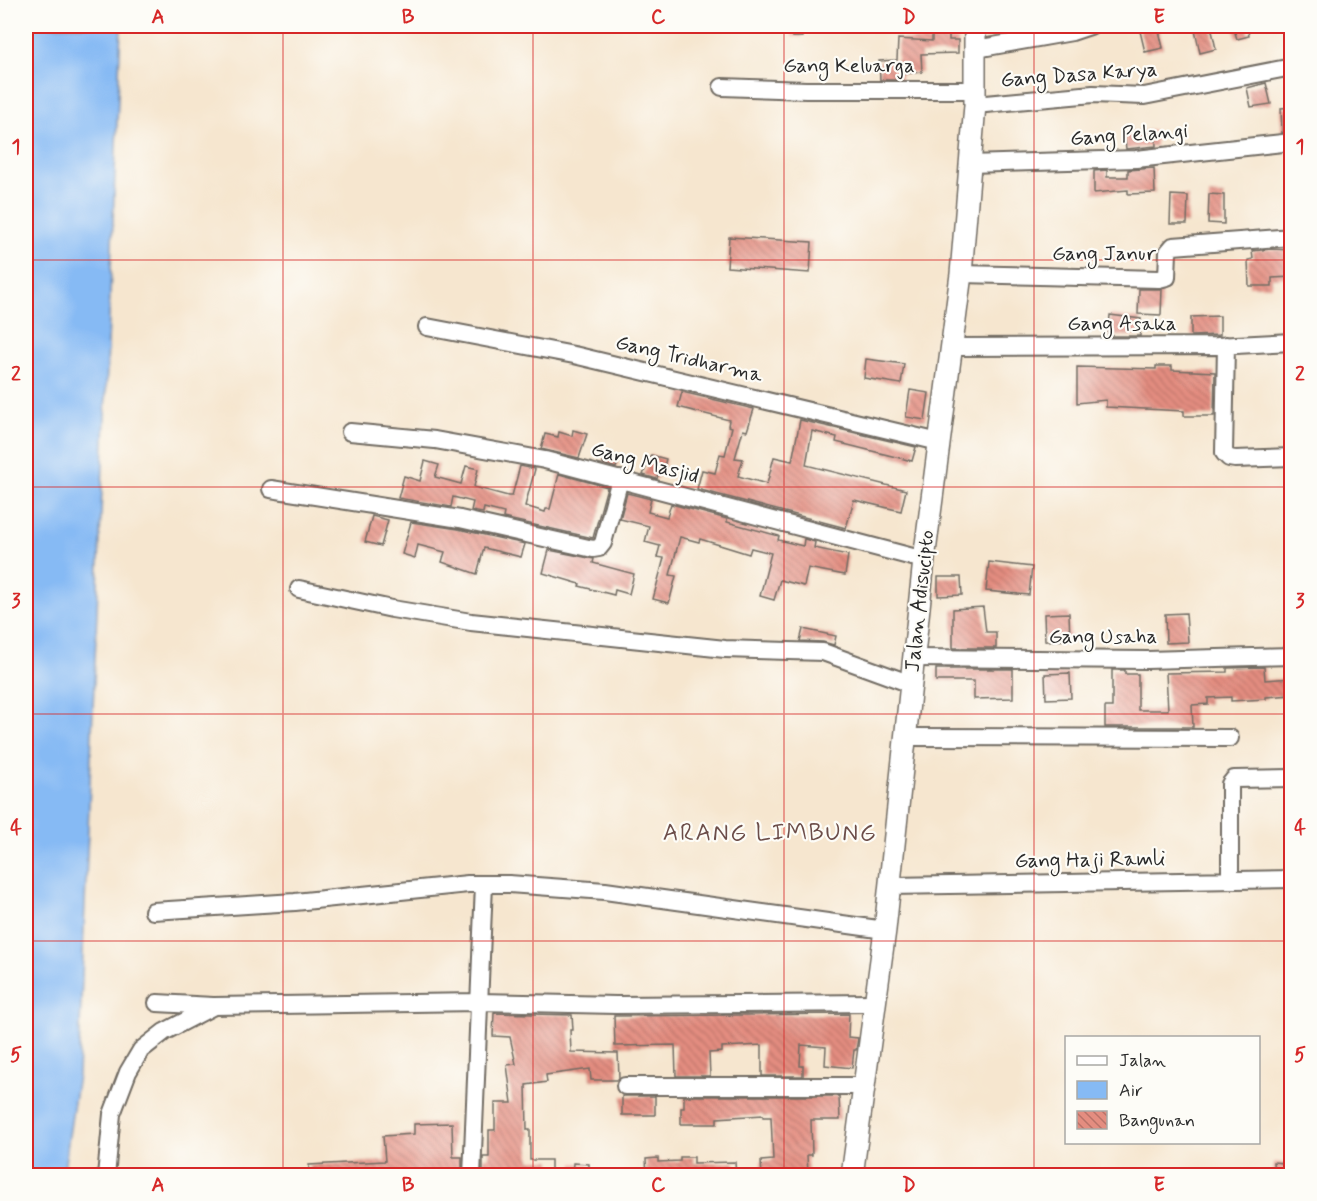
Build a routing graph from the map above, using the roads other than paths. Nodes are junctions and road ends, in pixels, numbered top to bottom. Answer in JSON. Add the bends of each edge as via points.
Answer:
{"nodes":[{"id":1,"x":975,"y":26,"type":"edge"},
{"id":2,"x":1089,"y":26,"type":"edge"},
{"id":3,"x":976,"y":50,"type":"junction"},
{"id":4,"x":1292,"y":67,"type":"edge"},
{"id":5,"x":722,"y":87,"type":"dead end"},
{"id":6,"x":975,"y":97,"type":"junction"},
{"id":7,"x":1292,"y":142,"type":"edge"},
{"id":8,"x":970,"y":164,"type":"junction"},
{"id":9,"x":1292,"y":237,"type":"edge"},
{"id":10,"x":961,"y":274,"type":"junction"},
{"id":11,"x":427,"y":327,"type":"dead end"},
{"id":12,"x":1292,"y":342,"type":"edge"},
{"id":13,"x":1226,"y":345,"type":"junction"},
{"id":14,"x":953,"y":346,"type":"junction"},
{"id":15,"x":350,"y":432,"type":"dead end"},
{"id":16,"x":939,"y":442,"type":"junction"},
{"id":17,"x":1292,"y":457,"type":"edge"},
{"id":18,"x":620,"y":479,"type":"junction"},
{"id":19,"x":272,"y":489,"type":"dead end"},
{"id":20,"x":924,"y":560,"type":"junction"},
{"id":21,"x":299,"y":589,"type":"dead end"},
{"id":22,"x":1292,"y":657,"type":"edge"},
{"id":23,"x":913,"y":658,"type":"junction"},
{"id":24,"x":910,"y":684,"type":"junction"},
{"id":25,"x":905,"y":737,"type":"junction"},
{"id":26,"x":1230,"y":738,"type":"dead end"},
{"id":27,"x":1292,"y":778,"type":"edge"},
{"id":28,"x":1292,"y":879,"type":"edge"},
{"id":29,"x":1230,"y":880,"type":"junction"},
{"id":30,"x":484,"y":884,"type":"junction"},
{"id":31,"x":890,"y":886,"type":"junction"},
{"id":32,"x":153,"y":911,"type":"dead end"},
{"id":33,"x":885,"y":930,"type":"junction"},
{"id":34,"x":478,"y":1002,"type":"junction"},
{"id":35,"x":157,"y":1003,"type":"dead end"},
{"id":36,"x":875,"y":1003,"type":"junction"},
{"id":37,"x":214,"y":1006,"type":"junction"},
{"id":38,"x":625,"y":1086,"type":"dead end"},
{"id":39,"x":864,"y":1086,"type":"junction"},
{"id":40,"x":106,"y":1176,"type":"edge"},
{"id":41,"x":472,"y":1176,"type":"edge"},
{"id":42,"x":852,"y":1176,"type":"edge"}],
"edges":[{"from":1,"to":3,"type":"main road","name":"Jalan Adisucipto"},
{"from":2,"to":3,"type":"street"},
{"from":3,"to":6,"type":"main road","name":"Jalan Adisucipto"},
{"from":4,"to":6,"type":"street","name":"Gang Dasa Karya","via":[[1144,96]]},
{"from":5,"to":6,"type":"street","name":"Gang Keluarga"},
{"from":6,"to":8,"type":"main road","name":"Jalan Adisucipto"},
{"from":7,"to":8,"type":"street","name":"Gang Pelangi","via":[[1136,159]]},
{"from":8,"to":10,"type":"main road","name":"Jalan Adisucipto"},
{"from":9,"to":10,"type":"street","name":"Gang Janur","via":[[1173,246],[1168,252],[1167,277],[1159,279]]},
{"from":10,"to":14,"type":"main road","name":"Jalan Adisucipto"},
{"from":11,"to":16,"type":"street","name":"Gang Tridharma","via":[[574,356]]},
{"from":12,"to":13,"type":"street","name":"Gang Asaka"},
{"from":13,"to":14,"type":"street","name":"Gang Asaka"},
{"from":13,"to":17,"type":"street","via":[[1224,453],[1235,459]]},
{"from":14,"to":16,"type":"main road","name":"Jalan Adisucipto"},
{"from":15,"to":18,"type":"street","name":"Gang Masjid","via":[[476,446]]},
{"from":16,"to":20,"type":"main road","name":"Jalan Adisucipto"},
{"from":18,"to":19,"type":"street","via":[[603,543],[593,549],[460,519]]},
{"from":18,"to":20,"type":"street","name":"Gang Masjid"},
{"from":20,"to":23,"type":"main road","name":"Jalan Adisucipto"},
{"from":21,"to":24,"type":"street","via":[[471,622],[725,649],[823,652]]},
{"from":22,"to":23,"type":"street","name":"Gang Usaha"},
{"from":23,"to":24,"type":"main road","name":"Jalan Adisucipto"},
{"from":24,"to":25,"type":"main road","name":"Jalan Adisucipto"},
{"from":25,"to":26,"type":"street"},
{"from":25,"to":31,"type":"main road","name":"Jalan Adisucipto"},
{"from":27,"to":29,"type":"street","via":[[1234,779],[1230,784]]},
{"from":28,"to":29,"type":"street","name":"Gang Haji Ramli"},
{"from":29,"to":31,"type":"street","name":"Gang Haji Ramli"},
{"from":30,"to":32,"type":"street"},
{"from":30,"to":33,"type":"street","via":[[605,891]]},
{"from":30,"to":34,"type":"street"},
{"from":31,"to":33,"type":"main road","name":"Jalan Adisucipto"},
{"from":33,"to":36,"type":"main road","name":"Jalan Adisucipto"},
{"from":34,"to":36,"type":"street"},
{"from":34,"to":37,"type":"street"},
{"from":34,"to":41,"type":"street"},
{"from":35,"to":37,"type":"street"},
{"from":36,"to":39,"type":"main road","name":"Jalan Adisucipto"},
{"from":37,"to":40,"type":"street","via":[[164,1032],[141,1050],[112,1113]]},
{"from":38,"to":39,"type":"street"},
{"from":39,"to":42,"type":"main road","name":"Jalan Adisucipto"}]}
